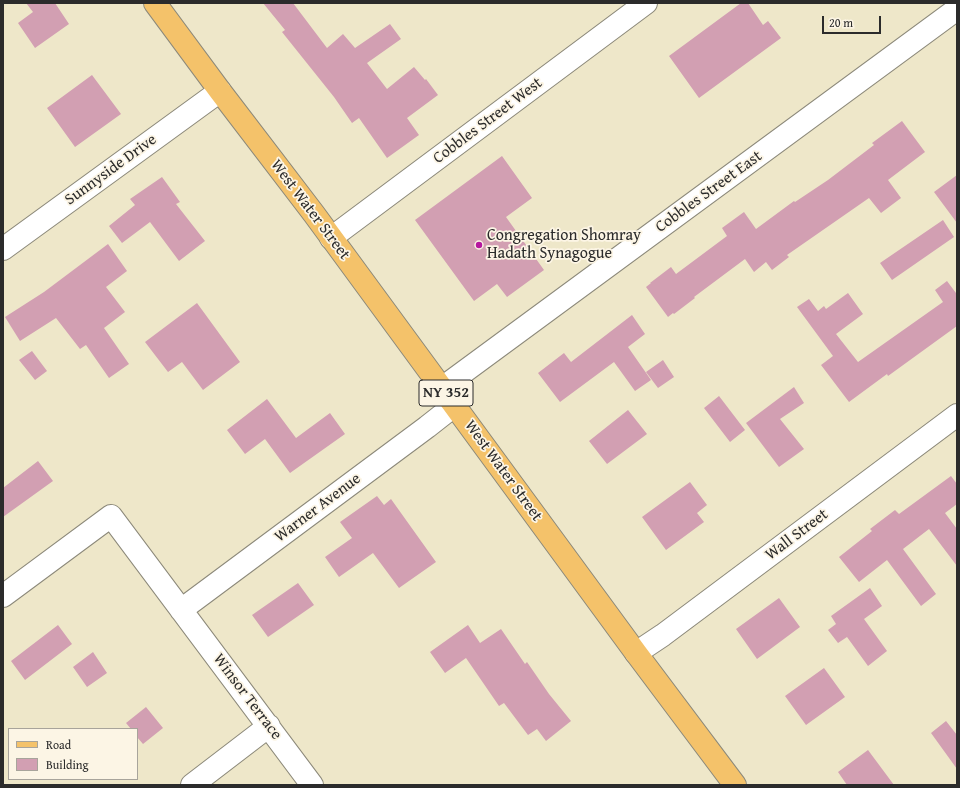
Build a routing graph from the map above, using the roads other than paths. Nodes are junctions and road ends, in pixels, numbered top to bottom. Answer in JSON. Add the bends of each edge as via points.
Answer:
{"nodes":[{"id":1,"x":155,"y":3,"type":"edge"},
{"id":2,"x":646,"y":3,"type":"edge"},
{"id":3,"x":957,"y":9,"type":"edge"},
{"id":4,"x":220,"y":91,"type":"junction"},
{"id":5,"x":330,"y":238,"type":"junction"},
{"id":6,"x":3,"y":249,"type":"edge"},
{"id":7,"x":448,"y":396,"type":"junction"},
{"id":8,"x":957,"y":415,"type":"edge"},
{"id":9,"x":3,"y":596,"type":"edge"},
{"id":10,"x":181,"y":610,"type":"junction"},
{"id":11,"x":636,"y":653,"type":"junction"},
{"id":12,"x":268,"y":726,"type":"junction"},
{"id":13,"x":192,"y":785,"type":"edge"},
{"id":14,"x":312,"y":785,"type":"edge"},
{"id":15,"x":735,"y":785,"type":"edge"}],
"edges":[{"from":1,"to":4,"type":"main road","name":"West Water Street","number":"NY 352"},
{"from":2,"to":5,"type":"street","name":"Cobbles Street West"},
{"from":3,"to":7,"type":"street","name":"Cobbles Street East"},
{"from":4,"to":5,"type":"main road","name":"West Water Street","number":"NY 352"},
{"from":4,"to":6,"type":"street","name":"Sunnyside Drive"},
{"from":5,"to":7,"type":"main road","name":"West Water Street","number":"NY 352"},
{"from":7,"to":10,"type":"street","name":"Warner Avenue","via":[[427,427]]},
{"from":7,"to":11,"type":"main road","name":"West Water Street","number":"NY 352"},
{"from":8,"to":11,"type":"street","name":"Wall Street"},
{"from":9,"to":10,"type":"street","name":"Winsor Terrace","via":[[111,516]]},
{"from":10,"to":12,"type":"street","name":"Winsor Terrace"},
{"from":11,"to":15,"type":"main road","name":"West Water Street","number":"NY 352"},
{"from":12,"to":13,"type":"street"},
{"from":12,"to":14,"type":"street","name":"Winsor Terrace"}]}
